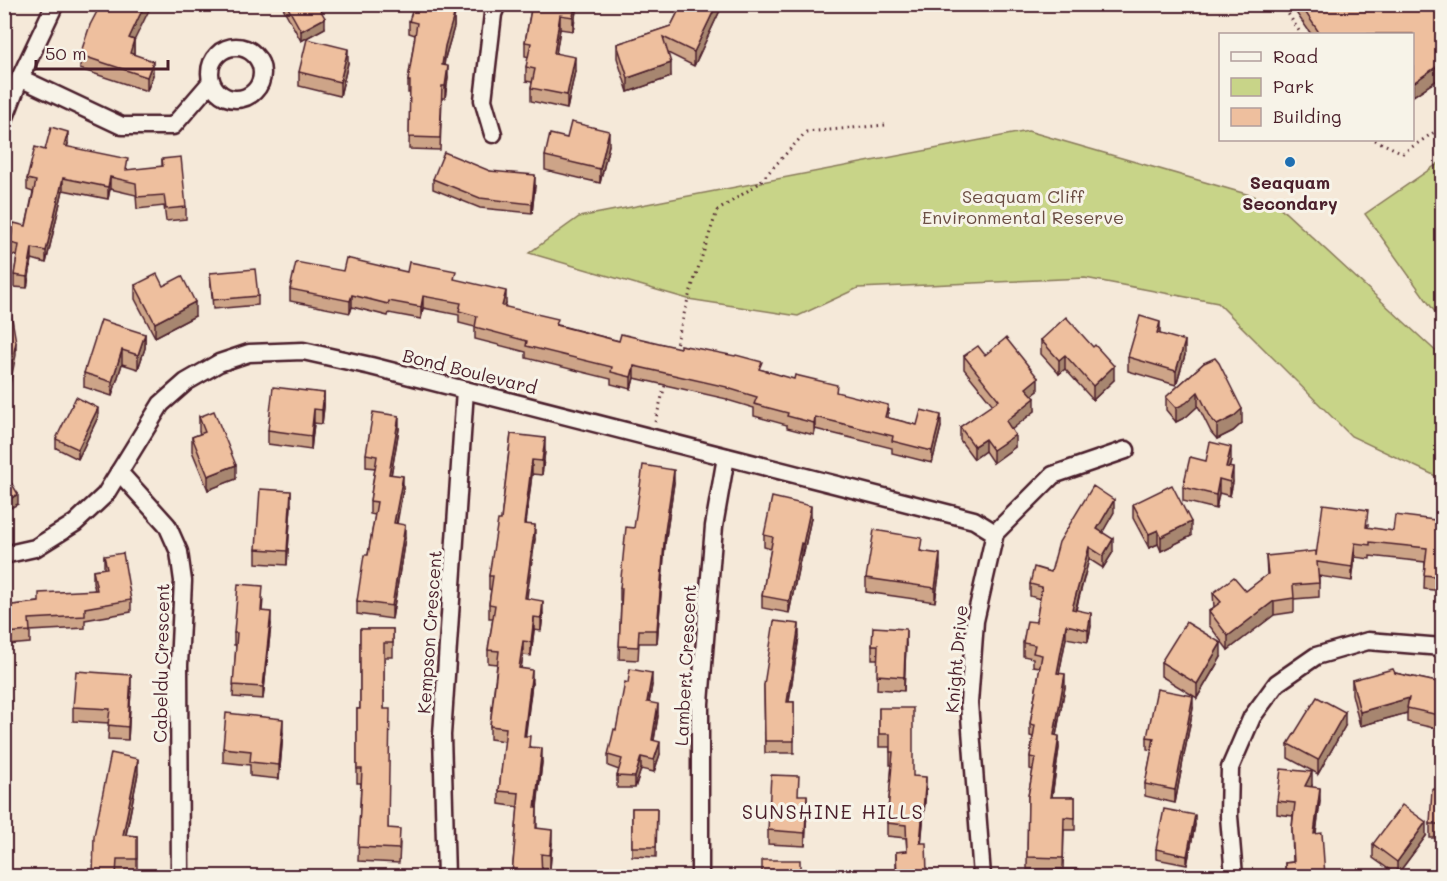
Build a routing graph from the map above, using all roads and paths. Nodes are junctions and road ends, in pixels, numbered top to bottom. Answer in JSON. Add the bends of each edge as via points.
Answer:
{"nodes":[{"id":1,"x":55,"y":4,"type":"edge"},
{"id":2,"x":497,"y":4,"type":"edge"},
{"id":3,"x":1282,"y":4,"type":"edge"},
{"id":4,"x":1301,"y":33,"type":"edge"},
{"id":5,"x":20,"y":78,"type":"junction"},
{"id":6,"x":211,"y":82,"type":"dead end"},
{"id":7,"x":4,"y":120,"type":"edge"},
{"id":8,"x":886,"y":125,"type":"dead end"},
{"id":9,"x":1443,"y":127,"type":"edge"},
{"id":10,"x":493,"y":134,"type":"dead end"},
{"id":11,"x":1377,"y":141,"type":"edge"},
{"id":12,"x":674,"y":353,"type":"edge"},
{"id":13,"x":668,"y":375,"type":"edge"},
{"id":14,"x":465,"y":390,"type":"junction"},
{"id":15,"x":652,"y":429,"type":"dead end"},
{"id":16,"x":1126,"y":450,"type":"dead end"},
{"id":17,"x":726,"y":457,"type":"junction"},
{"id":18,"x":119,"y":472,"type":"junction"},
{"id":19,"x":995,"y":533,"type":"junction"},
{"id":20,"x":4,"y":555,"type":"edge"},
{"id":21,"x":1443,"y":647,"type":"edge"},
{"id":22,"x":180,"y":876,"type":"edge"},
{"id":23,"x":446,"y":876,"type":"edge"},
{"id":24,"x":700,"y":876,"type":"edge"},
{"id":25,"x":982,"y":876,"type":"edge"},
{"id":26,"x":1234,"y":876,"type":"edge"}],
"edges":[{"from":1,"to":5,"type":"street"},
{"from":2,"to":10,"type":"street","via":[[483,100]]},
{"from":3,"to":4,"type":"path"},
{"from":5,"to":6,"type":"street","via":[[122,126],[173,126]]},
{"from":5,"to":7,"type":"street"},
{"from":8,"to":12,"type":"path","via":[[806,132],[758,184],[717,211]]},
{"from":9,"to":11,"type":"path","via":[[1403,153]]},
{"from":13,"to":15,"type":"path"},
{"from":14,"to":17,"type":"street","name":"Bond Boulevard"},
{"from":14,"to":18,"type":"street","name":"Bond Boulevard","via":[[303,351],[249,354],[219,363],[186,382],[161,404]]},
{"from":14,"to":23,"type":"street","name":"Kempson Crescent","via":[[442,735]]},
{"from":16,"to":19,"type":"street","via":[[1053,474]]},
{"from":17,"to":19,"type":"street","name":"Bond Boulevard","via":[[974,520]]},
{"from":17,"to":24,"type":"street","name":"Lambert Crescent","via":[[714,526],[700,703]]},
{"from":18,"to":20,"type":"street","name":"Bond Boulevard","via":[[105,495],[75,523],[35,548]]},
{"from":18,"to":22,"type":"street","name":"Cabeldu Crescent","via":[[167,525],[179,552],[183,581],[179,665]]},
{"from":19,"to":25,"type":"street","name":"Knight Drive","via":[[975,621],[969,703]]},
{"from":21,"to":26,"type":"street","via":[[1368,641],[1316,656],[1277,683],[1252,717],[1230,768]]}]}
